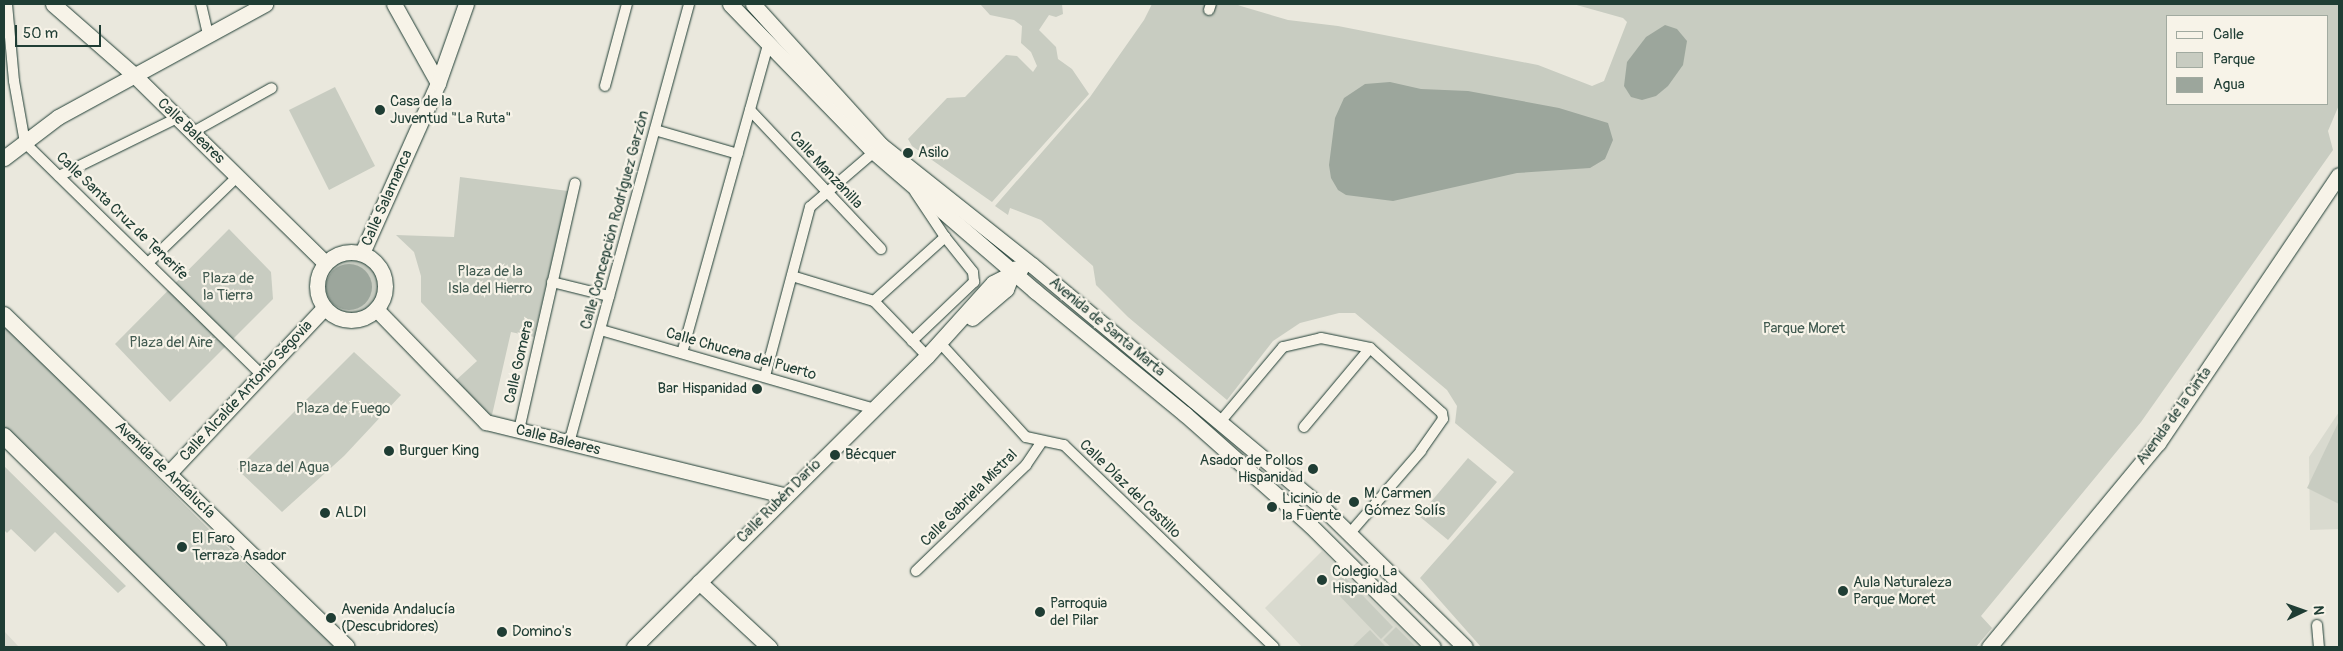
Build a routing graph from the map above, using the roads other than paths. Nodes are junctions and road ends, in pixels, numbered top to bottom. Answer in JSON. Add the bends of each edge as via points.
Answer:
{"nodes":[{"id":1,"x":7,"y":4,"type":"edge"},
{"id":2,"x":53,"y":4,"type":"edge"},
{"id":3,"x":201,"y":4,"type":"edge"},
{"id":4,"x":265,"y":4,"type":"edge"},
{"id":5,"x":394,"y":4,"type":"edge"},
{"id":6,"x":466,"y":4,"type":"edge"},
{"id":7,"x":627,"y":4,"type":"edge"},
{"id":8,"x":689,"y":4,"type":"edge"},
{"id":9,"x":730,"y":4,"type":"edge"},
{"id":10,"x":752,"y":4,"type":"edge"},
{"id":11,"x":208,"y":35,"type":"junction"},
{"id":12,"x":774,"y":37,"type":"junction"},
{"id":13,"x":134,"y":76,"type":"junction"},
{"id":14,"x":9,"y":82,"type":"edge"},
{"id":15,"x":438,"y":83,"type":"junction"},
{"id":16,"x":605,"y":86,"type":"dead end"},
{"id":17,"x":272,"y":88,"type":"dead end"},
{"id":18,"x":750,"y":110,"type":"junction"},
{"id":19,"x":177,"y":118,"type":"junction"},
{"id":20,"x":655,"y":130,"type":"junction"},
{"id":21,"x":193,"y":132,"type":"junction"},
{"id":22,"x":25,"y":143,"type":"junction"},
{"id":23,"x":878,"y":149,"type":"junction"},
{"id":24,"x":738,"y":154,"type":"junction"},
{"id":25,"x":4,"y":158,"type":"edge"},
{"id":26,"x":2339,"y":175,"type":"edge"},
{"id":27,"x":59,"y":176,"type":"junction"},
{"id":28,"x":237,"y":177,"type":"junction"},
{"id":29,"x":575,"y":183,"type":"dead end"},
{"id":30,"x":909,"y":183,"type":"junction"},
{"id":31,"x":824,"y":192,"type":"junction"},
{"id":32,"x":945,"y":238,"type":"junction"},
{"id":33,"x":881,"y":249,"type":"dead end"},
{"id":34,"x":362,"y":253,"type":"junction"},
{"id":35,"x":991,"y":253,"type":"junction"},
{"id":36,"x":1016,"y":253,"type":"junction"},
{"id":37,"x":149,"y":262,"type":"junction"},
{"id":38,"x":325,"y":263,"type":"junction"},
{"id":39,"x":1032,"y":265,"type":"junction"},
{"id":40,"x":1013,"y":272,"type":"junction"},
{"id":41,"x":792,"y":276,"type":"junction"},
{"id":42,"x":552,"y":282,"type":"junction"},
{"id":43,"x":1001,"y":285,"type":"junction"},
{"id":44,"x":1035,"y":291,"type":"junction"},
{"id":45,"x":609,"y":296,"type":"junction"},
{"id":46,"x":874,"y":302,"type":"junction"},
{"id":47,"x":324,"y":308,"type":"junction"},
{"id":48,"x":376,"y":309,"type":"junction"},
{"id":49,"x":4,"y":315,"type":"edge"},
{"id":50,"x":601,"y":330,"type":"junction"},
{"id":51,"x":912,"y":341,"type":"junction"},
{"id":52,"x":941,"y":344,"type":"junction"},
{"id":53,"x":1370,"y":348,"type":"junction"},
{"id":54,"x":682,"y":353,"type":"junction"},
{"id":55,"x":927,"y":356,"type":"junction"},
{"id":56,"x":261,"y":374,"type":"junction"},
{"id":57,"x":765,"y":376,"type":"junction"},
{"id":58,"x":872,"y":408,"type":"junction"},
{"id":59,"x":1220,"y":422,"type":"junction"},
{"id":60,"x":1304,"y":427,"type":"dead end"},
{"id":61,"x":519,"y":430,"type":"junction"},
{"id":62,"x":4,"y":436,"type":"edge"},
{"id":63,"x":569,"y":443,"type":"junction"},
{"id":64,"x":1041,"y":443,"type":"junction"},
{"id":65,"x":169,"y":473,"type":"junction"},
{"id":66,"x":784,"y":495,"type":"junction"},
{"id":67,"x":1349,"y":534,"type":"junction"},
{"id":68,"x":916,"y":572,"type":"dead end"},
{"id":69,"x":699,"y":582,"type":"junction"},
{"id":70,"x":2318,"y":625,"type":"dead end"},
{"id":71,"x":1991,"y":646,"type":"edge"},
{"id":72,"x":218,"y":647,"type":"edge"},
{"id":73,"x":347,"y":647,"type":"edge"},
{"id":74,"x":634,"y":647,"type":"edge"},
{"id":75,"x":769,"y":647,"type":"edge"},
{"id":76,"x":1274,"y":647,"type":"edge"},
{"id":77,"x":1434,"y":647,"type":"edge"},
{"id":78,"x":1465,"y":647,"type":"edge"},
{"id":79,"x":2318,"y":647,"type":"edge"}],
"edges":[{"from":1,"to":14,"type":"street"},
{"from":2,"to":13,"type":"street","name":"Calle Baleares"},
{"from":3,"to":11,"type":"street"},
{"from":4,"to":11,"type":"street"},
{"from":5,"to":15,"type":"street"},
{"from":6,"to":15,"type":"street","name":"Calle Salamanca"},
{"from":7,"to":16,"type":"street"},
{"from":8,"to":20,"type":"street","name":"Calle Concepción Rodríguez Garzón"},
{"from":9,"to":12,"type":"street","name":"Avenida de Santa Marta"},
{"from":10,"to":12,"type":"street","name":"Avenida de Santa Marta"},
{"from":11,"to":13,"type":"street"},
{"from":12,"to":18,"type":"street"},
{"from":12,"to":23,"type":"street","name":"Avenida de Santa Marta"},
{"from":13,"to":19,"type":"street","name":"Calle Baleares"},
{"from":13,"to":22,"type":"street","via":[[58,117]]},
{"from":14,"to":22,"type":"street"},
{"from":15,"to":34,"type":"street","name":"Calle Salamanca"},
{"from":17,"to":21,"type":"street"},
{"from":18,"to":24,"type":"street"},
{"from":18,"to":31,"type":"street","name":"Calle Manzanilla"},
{"from":19,"to":21,"type":"street","name":"Calle Baleares"},
{"from":19,"to":27,"type":"street"},
{"from":20,"to":24,"type":"street"},
{"from":20,"to":45,"type":"street","name":"Calle Concepción Rodríguez Garzón"},
{"from":21,"to":28,"type":"street","name":"Calle Baleares"},
{"from":22,"to":25,"type":"street"},
{"from":22,"to":27,"type":"street","name":"Calle Santa Cruz de Tenerife"},
{"from":23,"to":30,"type":"street","name":"Avenida de Santa Marta"},
{"from":23,"to":31,"type":"street"},
{"from":23,"to":36,"type":"street","name":"Avenida de Santa Marta"},
{"from":24,"to":54,"type":"street"},
{"from":26,"to":71,"type":"street","name":"Avenida de la Cinta","via":[[2158,443]]},
{"from":27,"to":37,"type":"street","name":"Calle Santa Cruz de Tenerife"},
{"from":28,"to":37,"type":"street"},
{"from":28,"to":38,"type":"street","name":"Calle Baleares"},
{"from":29,"to":42,"type":"street","name":"Calle Gomera"},
{"from":30,"to":32,"type":"street"},
{"from":30,"to":35,"type":"street","name":"Avenida de Santa Marta"},
{"from":31,"to":33,"type":"street","name":"Calle Manzanilla"},
{"from":31,"to":41,"type":"street","via":[[810,207]]},
{"from":32,"to":46,"type":"street"},
{"from":32,"to":51,"type":"street","via":[[973,272],[974,282]]},
{"from":34,"to":38,"type":"street","via":[[342,252]]},
{"from":34,"to":48,"type":"street","via":[[380,267],[384,278],[385,289]]},
{"from":35,"to":40,"type":"street","name":"Avenida de Santa Marta"},
{"from":35,"to":43,"type":"street"},
{"from":36,"to":39,"type":"street","name":"Avenida de Santa Marta"},
{"from":36,"to":40,"type":"street"},
{"from":37,"to":56,"type":"street","name":"Calle Santa Cruz de Tenerife"},
{"from":38,"to":47,"type":"street","via":[[316,290]]},
{"from":39,"to":40,"type":"street","name":"Calle Rubén Darío"},
{"from":39,"to":59,"type":"street","name":"Avenida de Santa Marta"},
{"from":40,"to":43,"type":"street","name":"Calle Rubén Darío"},
{"from":40,"to":44,"type":"street","name":"Avenida de Santa Marta"},
{"from":41,"to":46,"type":"street"},
{"from":41,"to":57,"type":"street"},
{"from":42,"to":45,"type":"street"},
{"from":42,"to":61,"type":"street","name":"Calle Gomera"},
{"from":43,"to":44,"type":"street"},
{"from":43,"to":52,"type":"street","name":"Calle Rubén Darío"},
{"from":43,"to":55,"type":"street","name":"Calle Rubén Darío"},
{"from":44,"to":77,"type":"street","name":"Avenida de Santa Marta","via":[[1198,426],[1310,526]]},
{"from":45,"to":50,"type":"street","name":"Calle Concepción Rodríguez Garzón"},
{"from":46,"to":51,"type":"street"},
{"from":47,"to":48,"type":"street","via":[[340,319],[350,320],[369,316]]},
{"from":47,"to":56,"type":"street","name":"Calle Alcalde Antonio Segovia"},
{"from":48,"to":61,"type":"street","name":"Calle Baleares","via":[[486,422]]},
{"from":49,"to":65,"type":"main road","name":"Avenida de Andalucía"},
{"from":50,"to":54,"type":"street","name":"Calle Chucena del Puerto"},
{"from":50,"to":63,"type":"street","name":"Calle Concepción Rodríguez Garzón"},
{"from":51,"to":55,"type":"street"},
{"from":52,"to":55,"type":"street","name":"Calle Rubén Darío"},
{"from":52,"to":64,"type":"street","name":"Calle Díaz del Castillo","via":[[1026,437]]},
{"from":53,"to":59,"type":"street","via":[[1321,338],[1283,348]]},
{"from":53,"to":60,"type":"street"},
{"from":53,"to":67,"type":"street","via":[[1442,413],[1443,419],[1432,443]]},
{"from":54,"to":57,"type":"street","name":"Calle Chucena del Puerto"},
{"from":55,"to":58,"type":"street","name":"Calle Rubén Darío"},
{"from":56,"to":65,"type":"street","name":"Calle Alcalde Antonio Segovia"},
{"from":57,"to":58,"type":"street","name":"Calle Chucena del Puerto"},
{"from":58,"to":66,"type":"street","name":"Calle Rubén Darío"},
{"from":59,"to":67,"type":"street","name":"Avenida de Santa Marta"},
{"from":61,"to":63,"type":"street","name":"Calle Baleares"},
{"from":62,"to":72,"type":"main road"},
{"from":63,"to":66,"type":"street","name":"Calle Baleares"},
{"from":64,"to":68,"type":"street","name":"Calle Gabriela Mistral","via":[[1026,465]]},
{"from":64,"to":76,"type":"street","name":"Calle Díaz del Castillo","via":[[1064,445]]},
{"from":65,"to":73,"type":"main road","name":"Avenida de Andalucía"},
{"from":66,"to":69,"type":"street","name":"Calle Rubén Darío"},
{"from":67,"to":78,"type":"street","name":"Avenida de Santa Marta"},
{"from":69,"to":74,"type":"street","name":"Calle Rubén Darío"},
{"from":69,"to":75,"type":"street"},
{"from":70,"to":79,"type":"street"}]}
